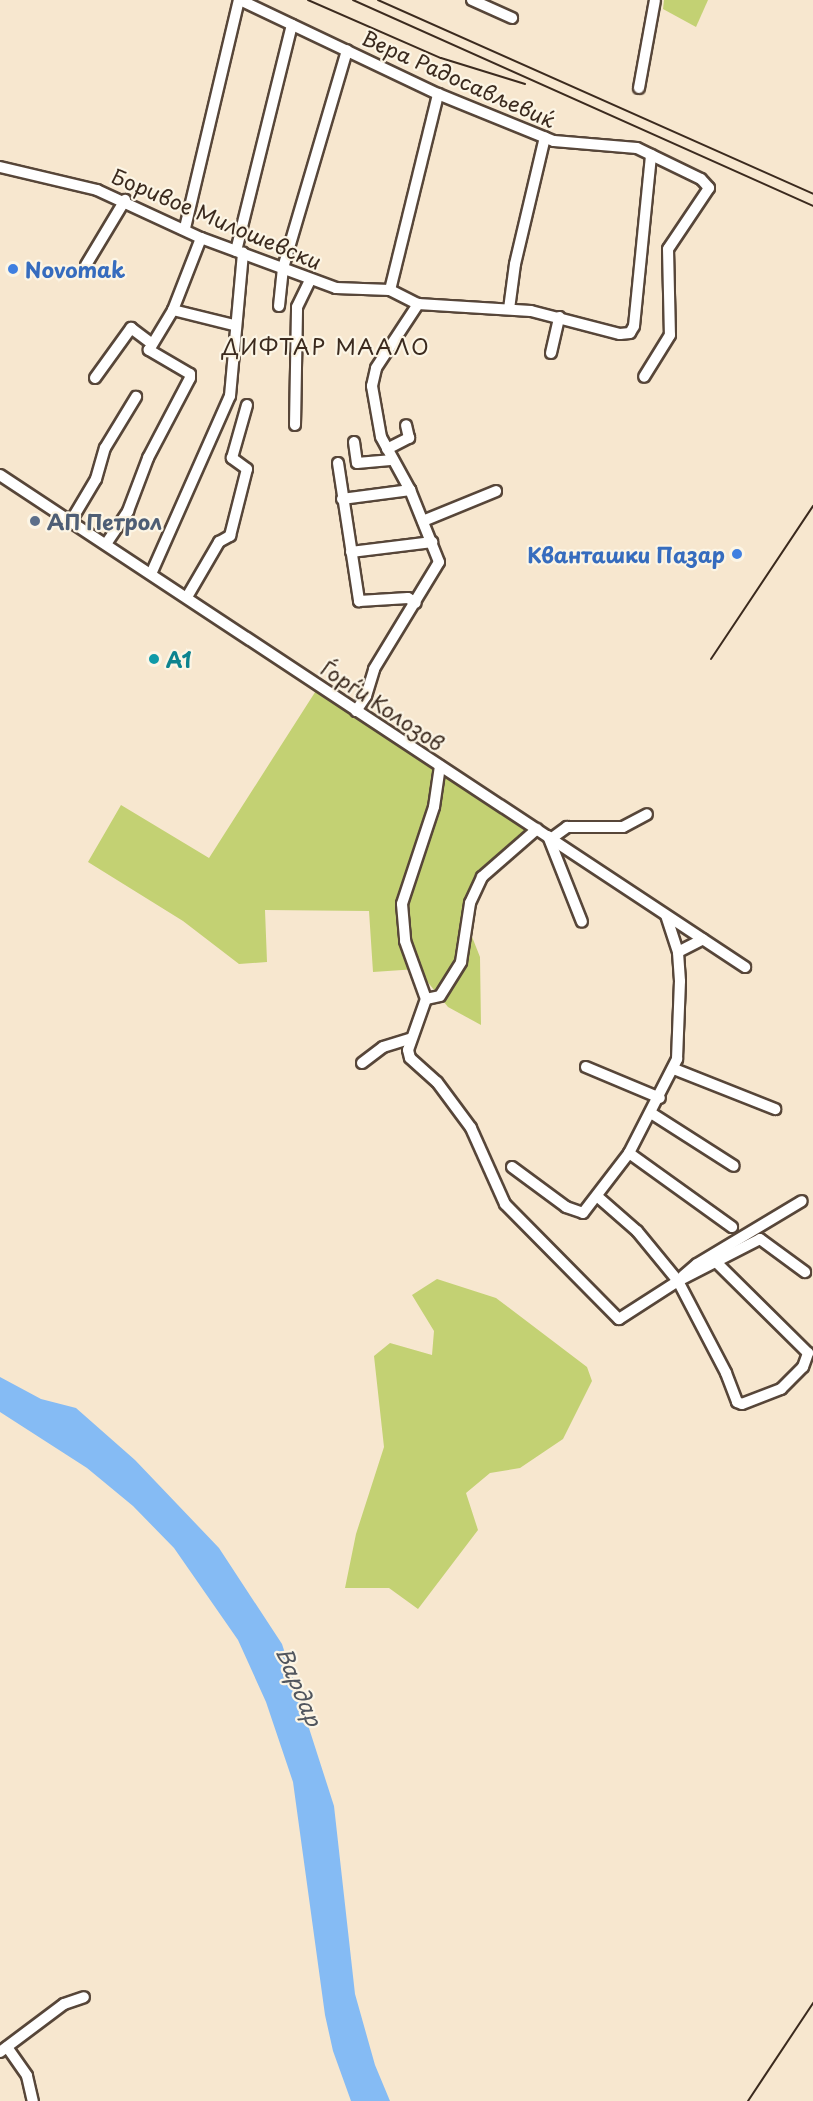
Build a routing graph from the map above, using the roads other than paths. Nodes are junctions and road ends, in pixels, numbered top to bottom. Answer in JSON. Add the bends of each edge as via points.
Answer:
{"nodes":[{"id":1,"x":239,"y":0,"type":"edge"},
{"id":2,"x":472,"y":0,"type":"edge"},
{"id":3,"x":655,"y":0,"type":"edge"},
{"id":4,"x":512,"y":18,"type":"dead end"},
{"id":5,"x":292,"y":26,"type":"junction"},
{"id":6,"x":347,"y":50,"type":"junction"},
{"id":7,"x":639,"y":88,"type":"dead end"},
{"id":8,"x":438,"y":94,"type":"junction"},
{"id":9,"x":545,"y":137,"type":"junction"},
{"id":10,"x":651,"y":155,"type":"junction"},
{"id":11,"x":0,"y":167,"type":"edge"},
{"id":12,"x":125,"y":200,"type":"junction"},
{"id":13,"x":185,"y":228,"type":"junction"},
{"id":14,"x":201,"y":238,"type":"junction"},
{"id":15,"x":239,"y":252,"type":"junction"},
{"id":16,"x":86,"y":265,"type":"dead end"},
{"id":17,"x":283,"y":268,"type":"junction"},
{"id":18,"x":310,"y":280,"type":"junction"},
{"id":19,"x":390,"y":290,"type":"junction"},
{"id":20,"x":418,"y":304,"type":"junction"},
{"id":21,"x":279,"y":306,"type":"dead end"},
{"id":22,"x":509,"y":309,"type":"junction"},
{"id":23,"x":173,"y":310,"type":"junction"},
{"id":24,"x":559,"y":317,"type":"junction"},
{"id":25,"x":234,"y":325,"type":"junction"},
{"id":26,"x":151,"y":343,"type":"junction"},
{"id":27,"x":551,"y":353,"type":"dead end"},
{"id":28,"x":644,"y":377,"type":"dead end"},
{"id":29,"x":95,"y":378,"type":"dead end"},
{"id":30,"x":136,"y":397,"type":"dead end"},
{"id":31,"x":246,"y":405,"type":"dead end"},
{"id":32,"x":295,"y":425,"type":"dead end"},
{"id":33,"x":406,"y":425,"type":"dead end"},
{"id":34,"x":354,"y":442,"type":"dead end"},
{"id":35,"x":387,"y":449,"type":"junction"},
{"id":36,"x":393,"y":460,"type":"junction"},
{"id":37,"x":338,"y":463,"type":"dead end"},
{"id":38,"x":0,"y":475,"type":"edge"},
{"id":39,"x":410,"y":490,"type":"junction"},
{"id":40,"x":496,"y":490,"type":"dead end"},
{"id":41,"x":342,"y":499,"type":"junction"},
{"id":42,"x":71,"y":521,"type":"junction"},
{"id":43,"x":423,"y":521,"type":"junction"},
{"id":44,"x":432,"y":542,"type":"junction"},
{"id":45,"x":106,"y":544,"type":"junction"},
{"id":46,"x":351,"y":552,"type":"junction"},
{"id":47,"x":151,"y":574,"type":"junction"},
{"id":48,"x":187,"y":597,"type":"junction"},
{"id":49,"x":417,"y":603,"type":"junction"},
{"id":50,"x":356,"y":711,"type":"junction"},
{"id":51,"x":440,"y":766,"type":"junction"},
{"id":52,"x":647,"y":814,"type":"dead end"},
{"id":53,"x":537,"y":829,"type":"junction"},
{"id":54,"x":550,"y":837,"type":"junction"},
{"id":55,"x":666,"y":915,"type":"junction"},
{"id":56,"x":582,"y":922,"type":"dead end"},
{"id":57,"x":703,"y":939,"type":"junction"},
{"id":58,"x":678,"y":952,"type":"junction"},
{"id":59,"x":745,"y":967,"type":"dead end"},
{"id":60,"x":426,"y":999,"type":"junction"},
{"id":61,"x":410,"y":1039,"type":"junction"},
{"id":62,"x":362,"y":1063,"type":"dead end"},
{"id":63,"x":586,"y":1067,"type":"dead end"},
{"id":64,"x":674,"y":1069,"type":"junction"},
{"id":65,"x":660,"y":1098,"type":"junction"},
{"id":66,"x":775,"y":1109,"type":"dead end"},
{"id":67,"x":651,"y":1113,"type":"junction"},
{"id":68,"x":629,"y":1153,"type":"junction"},
{"id":69,"x":734,"y":1166,"type":"dead end"},
{"id":70,"x":512,"y":1167,"type":"dead end"},
{"id":71,"x":598,"y":1197,"type":"junction"},
{"id":72,"x":802,"y":1201,"type":"dead end"},
{"id":73,"x":732,"y":1227,"type":"dead end"},
{"id":74,"x":717,"y":1263,"type":"junction"},
{"id":75,"x":805,"y":1272,"type":"dead end"},
{"id":76,"x":678,"y":1281,"type":"junction"},
{"id":77,"x":84,"y":1997,"type":"dead end"},
{"id":78,"x":4,"y":2049,"type":"edge"},
{"id":79,"x":33,"y":2101,"type":"edge"}],
"edges":[{"from":1,"to":5,"type":"street","name":"Вера Радосављевиќ"},
{"from":1,"to":13,"type":"street"},
{"from":2,"to":4,"type":"street"},
{"from":3,"to":7,"type":"street"},
{"from":5,"to":6,"type":"street","name":"Вера Радосављевиќ"},
{"from":5,"to":15,"type":"street"},
{"from":6,"to":8,"type":"street","name":"Вера Радосављевиќ"},
{"from":6,"to":17,"type":"street"},
{"from":8,"to":9,"type":"street","name":"Вера Радосављевиќ"},
{"from":8,"to":19,"type":"street"},
{"from":9,"to":10,"type":"street","name":"Вера Радосављевиќ","via":[[564,144],[614,143]]},
{"from":9,"to":22,"type":"street","via":[[515,264]]},
{"from":10,"to":24,"type":"street","name":"Боривое Милошевски","via":[[632,329],[620,334]]},
{"from":10,"to":28,"type":"street","name":"Вера Радосављевиќ","via":[[701,179],[709,188],[668,249],[670,336]]},
{"from":11,"to":12,"type":"street","name":"Боривое Милошевски","via":[[64,179]]},
{"from":12,"to":13,"type":"street","name":"Боривое Милошевски"},
{"from":12,"to":16,"type":"street"},
{"from":13,"to":14,"type":"street","name":"Боривое Милошевски"},
{"from":14,"to":15,"type":"street","name":"Боривое Милошевски"},
{"from":14,"to":23,"type":"street"},
{"from":15,"to":17,"type":"street","name":"Боривое Милошевски"},
{"from":15,"to":25,"type":"street"},
{"from":17,"to":18,"type":"street","name":"Боривое Милошевски"},
{"from":17,"to":21,"type":"street"},
{"from":18,"to":19,"type":"street","name":"Боривое Милошевски","via":[[336,288]]},
{"from":18,"to":32,"type":"street","via":[[297,307]]},
{"from":19,"to":20,"type":"street","name":"Боривое Милошевски"},
{"from":20,"to":22,"type":"street","name":"Боривое Милошевски"},
{"from":20,"to":35,"type":"street","via":[[373,376],[376,420]]},
{"from":22,"to":24,"type":"street","name":"Боривое Милошевски"},
{"from":23,"to":25,"type":"street"},
{"from":23,"to":26,"type":"street"},
{"from":24,"to":27,"type":"street"},
{"from":25,"to":47,"type":"street","via":[[230,396]]},
{"from":26,"to":29,"type":"street","via":[[130,328]]},
{"from":26,"to":45,"type":"street","via":[[150,354],[190,374],[190,378],[148,458],[128,511]]},
{"from":30,"to":42,"type":"street","via":[[105,448],[96,479]]},
{"from":31,"to":48,"type":"street","via":[[232,458],[247,469],[230,536],[219,542]]},
{"from":33,"to":35,"type":"street","via":[[409,438]]},
{"from":34,"to":36,"type":"street","via":[[357,464]]},
{"from":35,"to":36,"type":"street"},
{"from":36,"to":39,"type":"street"},
{"from":37,"to":41,"type":"street"},
{"from":38,"to":42,"type":"street","name":"Ѓорѓи Колозов"},
{"from":39,"to":41,"type":"street"},
{"from":39,"to":43,"type":"street"},
{"from":40,"to":43,"type":"street"},
{"from":41,"to":46,"type":"street"},
{"from":42,"to":45,"type":"street","name":"Ѓорѓи Колозов"},
{"from":43,"to":44,"type":"street"},
{"from":44,"to":46,"type":"street"},
{"from":44,"to":49,"type":"street","via":[[439,562]]},
{"from":45,"to":47,"type":"street","name":"Ѓорѓи Колозов"},
{"from":46,"to":49,"type":"street","via":[[359,601],[408,598]]},
{"from":47,"to":48,"type":"street","name":"Ѓорѓи Колозов"},
{"from":48,"to":50,"type":"street","name":"Ѓорѓи Колозов"},
{"from":49,"to":50,"type":"street","via":[[374,669],[366,696]]},
{"from":50,"to":51,"type":"street","name":"Ѓорѓи Колозов"},
{"from":51,"to":53,"type":"street","name":"Ѓорѓи Колозов"},
{"from":51,"to":60,"type":"street","via":[[434,807],[407,886],[401,924]]},
{"from":52,"to":54,"type":"street","via":[[623,827],[567,827]]},
{"from":53,"to":54,"type":"street","name":"Ѓорѓи Колозов"},
{"from":53,"to":60,"type":"street","via":[[482,877],[470,903],[461,962],[440,996]]},
{"from":54,"to":55,"type":"street","name":"Ѓорѓи Колозов"},
{"from":54,"to":56,"type":"street"},
{"from":55,"to":57,"type":"street","name":"Ѓорѓи Колозов"},
{"from":55,"to":58,"type":"street"},
{"from":57,"to":58,"type":"street"},
{"from":57,"to":59,"type":"street","name":"Ѓорѓи Колозов"},
{"from":58,"to":64,"type":"street","via":[[680,1026]]},
{"from":60,"to":61,"type":"street"},
{"from":61,"to":62,"type":"street","via":[[383,1047]]},
{"from":61,"to":76,"type":"street","via":[[410,1058],[437,1082],[471,1128],[505,1204],[619,1318]]},
{"from":63,"to":65,"type":"street"},
{"from":64,"to":65,"type":"street"},
{"from":64,"to":66,"type":"street"},
{"from":65,"to":67,"type":"street"},
{"from":67,"to":68,"type":"street"},
{"from":67,"to":69,"type":"street"},
{"from":68,"to":71,"type":"street"},
{"from":68,"to":73,"type":"street"},
{"from":70,"to":71,"type":"street","via":[[576,1213],[583,1214]]},
{"from":71,"to":76,"type":"street","via":[[637,1231]]},
{"from":72,"to":76,"type":"street","via":[[697,1264]]},
{"from":74,"to":75,"type":"street","via":[[760,1239]]},
{"from":74,"to":76,"type":"street"},
{"from":74,"to":76,"type":"street","via":[[807,1351],[803,1367],[766,1398],[736,1402],[726,1373]]},
{"from":77,"to":78,"type":"street","via":[[64,2004]]},
{"from":78,"to":79,"type":"street","via":[[27,2076]]}]}
